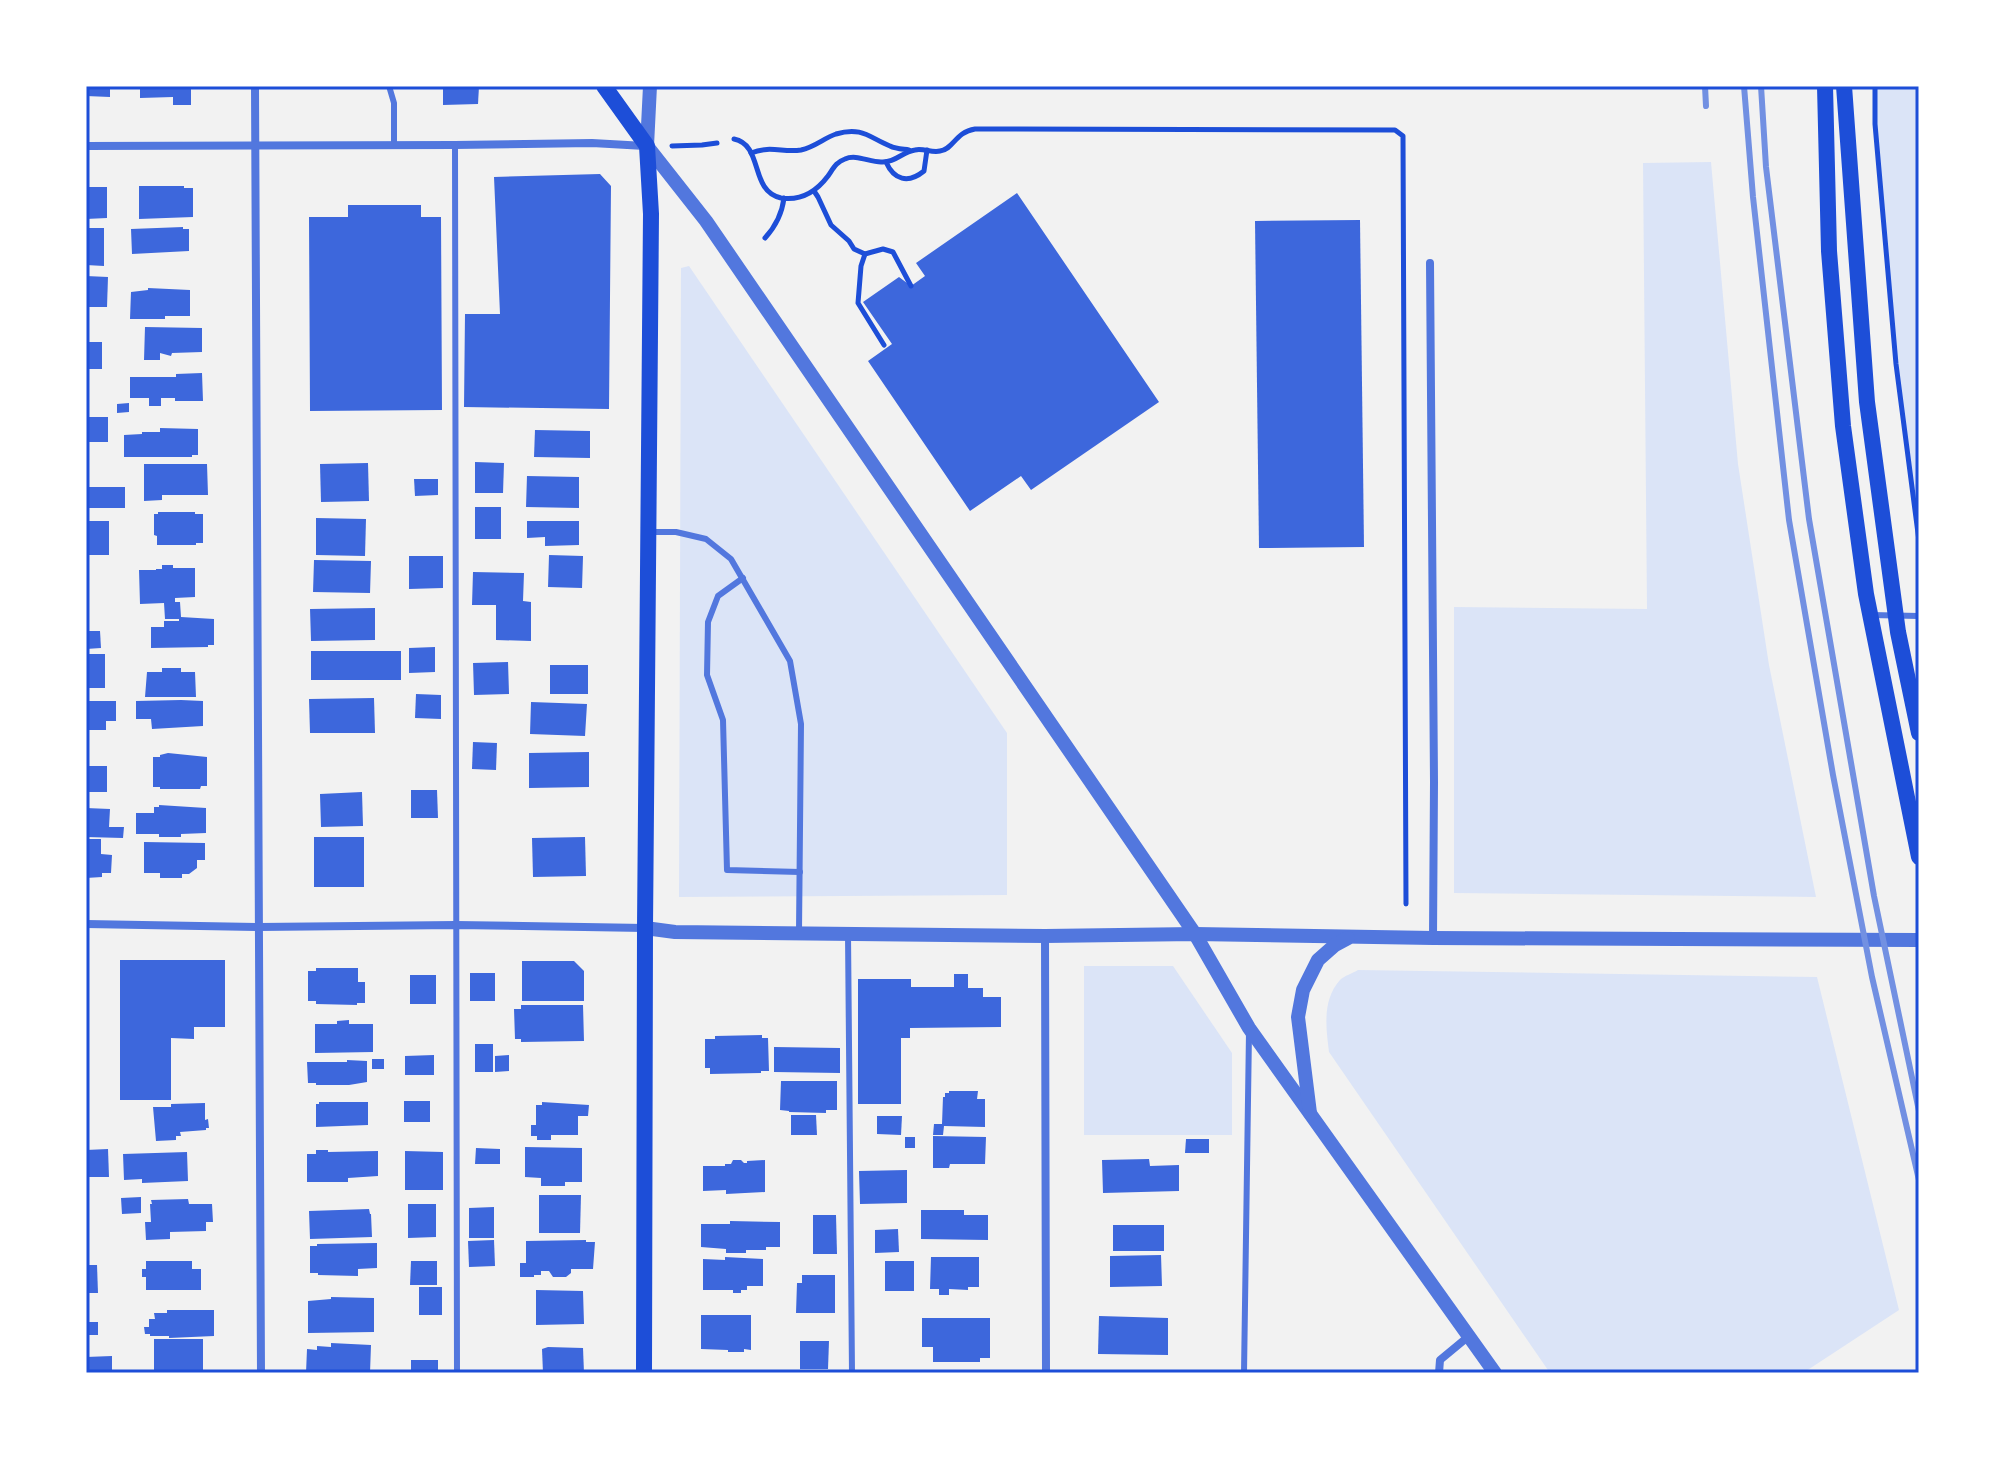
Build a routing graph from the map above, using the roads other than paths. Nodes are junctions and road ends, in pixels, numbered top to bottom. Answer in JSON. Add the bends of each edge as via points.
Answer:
{"nodes":[{"id":1,"x":255,"y":86,"type":"edge"},
{"id":2,"x":389,"y":86,"type":"edge"},
{"id":3,"x":604,"y":86,"type":"edge"},
{"id":4,"x":650,"y":86,"type":"edge"},
{"id":5,"x":1825,"y":86,"type":"edge"},
{"id":6,"x":1844,"y":86,"type":"edge"},
{"id":7,"x":394,"y":144,"type":"junction"},
{"id":8,"x":255,"y":145,"type":"junction"},
{"id":9,"x":455,"y":145,"type":"junction"},
{"id":10,"x":86,"y":146,"type":"edge"},
{"id":11,"x":647,"y":146,"type":"junction"},
{"id":12,"x":1430,"y":263,"type":"dead end"},
{"id":13,"x":648,"y":532,"type":"junction"},
{"id":14,"x":743,"y":578,"type":"junction"},
{"id":15,"x":1870,"y":615,"type":"junction"},
{"id":16,"x":1895,"y":616,"type":"junction"},
{"id":17,"x":1919,"y":616,"type":"edge"},
{"id":18,"x":1919,"y":733,"type":"edge"},
{"id":19,"x":1919,"y":857,"type":"edge"},
{"id":20,"x":800,"y":872,"type":"junction"},
{"id":21,"x":86,"y":924,"type":"edge"},
{"id":22,"x":456,"y":925,"type":"junction"},
{"id":23,"x":259,"y":927,"type":"junction"},
{"id":24,"x":645,"y":928,"type":"junction"},
{"id":25,"x":799,"y":933,"type":"junction"},
{"id":26,"x":848,"y":934,"type":"junction"},
{"id":27,"x":1195,"y":934,"type":"junction"},
{"id":28,"x":1045,"y":936,"type":"junction"},
{"id":29,"x":1351,"y":937,"type":"junction"},
{"id":30,"x":1433,"y":938,"type":"junction"},
{"id":31,"x":1919,"y":940,"type":"edge"},
{"id":32,"x":1249,"y":1028,"type":"junction"},
{"id":33,"x":1311,"y":1117,"type":"junction"},
{"id":34,"x":1470,"y":1336,"type":"junction"},
{"id":35,"x":261,"y":1373,"type":"edge"},
{"id":36,"x":457,"y":1373,"type":"edge"},
{"id":37,"x":644,"y":1373,"type":"edge"},
{"id":38,"x":852,"y":1373,"type":"edge"},
{"id":39,"x":1046,"y":1373,"type":"edge"},
{"id":40,"x":1244,"y":1373,"type":"edge"},
{"id":41,"x":1439,"y":1373,"type":"edge"},
{"id":42,"x":1495,"y":1373,"type":"edge"}],
"edges":[{"from":1,"to":8,"type":"street"},
{"from":2,"to":7,"type":"lane"},
{"from":3,"to":11,"type":"main road"},
{"from":4,"to":11,"type":"street"},
{"from":5,"to":15,"type":"main road","via":[[1829,251],[1842,406]]},
{"from":6,"to":16,"type":"main road","via":[[1867,402]]},
{"from":7,"to":8,"type":"street"},
{"from":7,"to":9,"type":"street"},
{"from":8,"to":10,"type":"street"},
{"from":8,"to":23,"type":"street"},
{"from":9,"to":11,"type":"street"},
{"from":9,"to":22,"type":"lane"},
{"from":11,"to":13,"type":"main road"},
{"from":11,"to":27,"type":"street","via":[[706,221]]},
{"from":12,"to":30,"type":"street"},
{"from":13,"to":14,"type":"lane","via":[[706,539],[731,559]]},
{"from":13,"to":24,"type":"main road"},
{"from":14,"to":20,"type":"lane","via":[[790,661],[801,724]]},
{"from":14,"to":20,"type":"lane","via":[[718,596],[708,622],[707,675],[723,720],[727,870]]},
{"from":15,"to":16,"type":"lane"},
{"from":15,"to":19,"type":"main road"},
{"from":16,"to":17,"type":"lane"},
{"from":16,"to":18,"type":"main road"},
{"from":20,"to":25,"type":"lane"},
{"from":21,"to":23,"type":"street"},
{"from":22,"to":23,"type":"street"},
{"from":22,"to":24,"type":"street"},
{"from":22,"to":36,"type":"lane"},
{"from":23,"to":35,"type":"street"},
{"from":24,"to":25,"type":"street"},
{"from":24,"to":37,"type":"main road"},
{"from":25,"to":26,"type":"street"},
{"from":26,"to":28,"type":"street"},
{"from":26,"to":38,"type":"lane"},
{"from":27,"to":28,"type":"street"},
{"from":27,"to":29,"type":"street"},
{"from":27,"to":32,"type":"street"},
{"from":28,"to":39,"type":"street"},
{"from":29,"to":30,"type":"street"},
{"from":29,"to":33,"type":"street","via":[[1318,960],[1303,990],[1298,1017]]},
{"from":30,"to":31,"type":"street"},
{"from":32,"to":33,"type":"street"},
{"from":32,"to":40,"type":"lane"},
{"from":33,"to":34,"type":"street"},
{"from":34,"to":41,"type":"street","via":[[1440,1360]]},
{"from":34,"to":42,"type":"street"}]}
